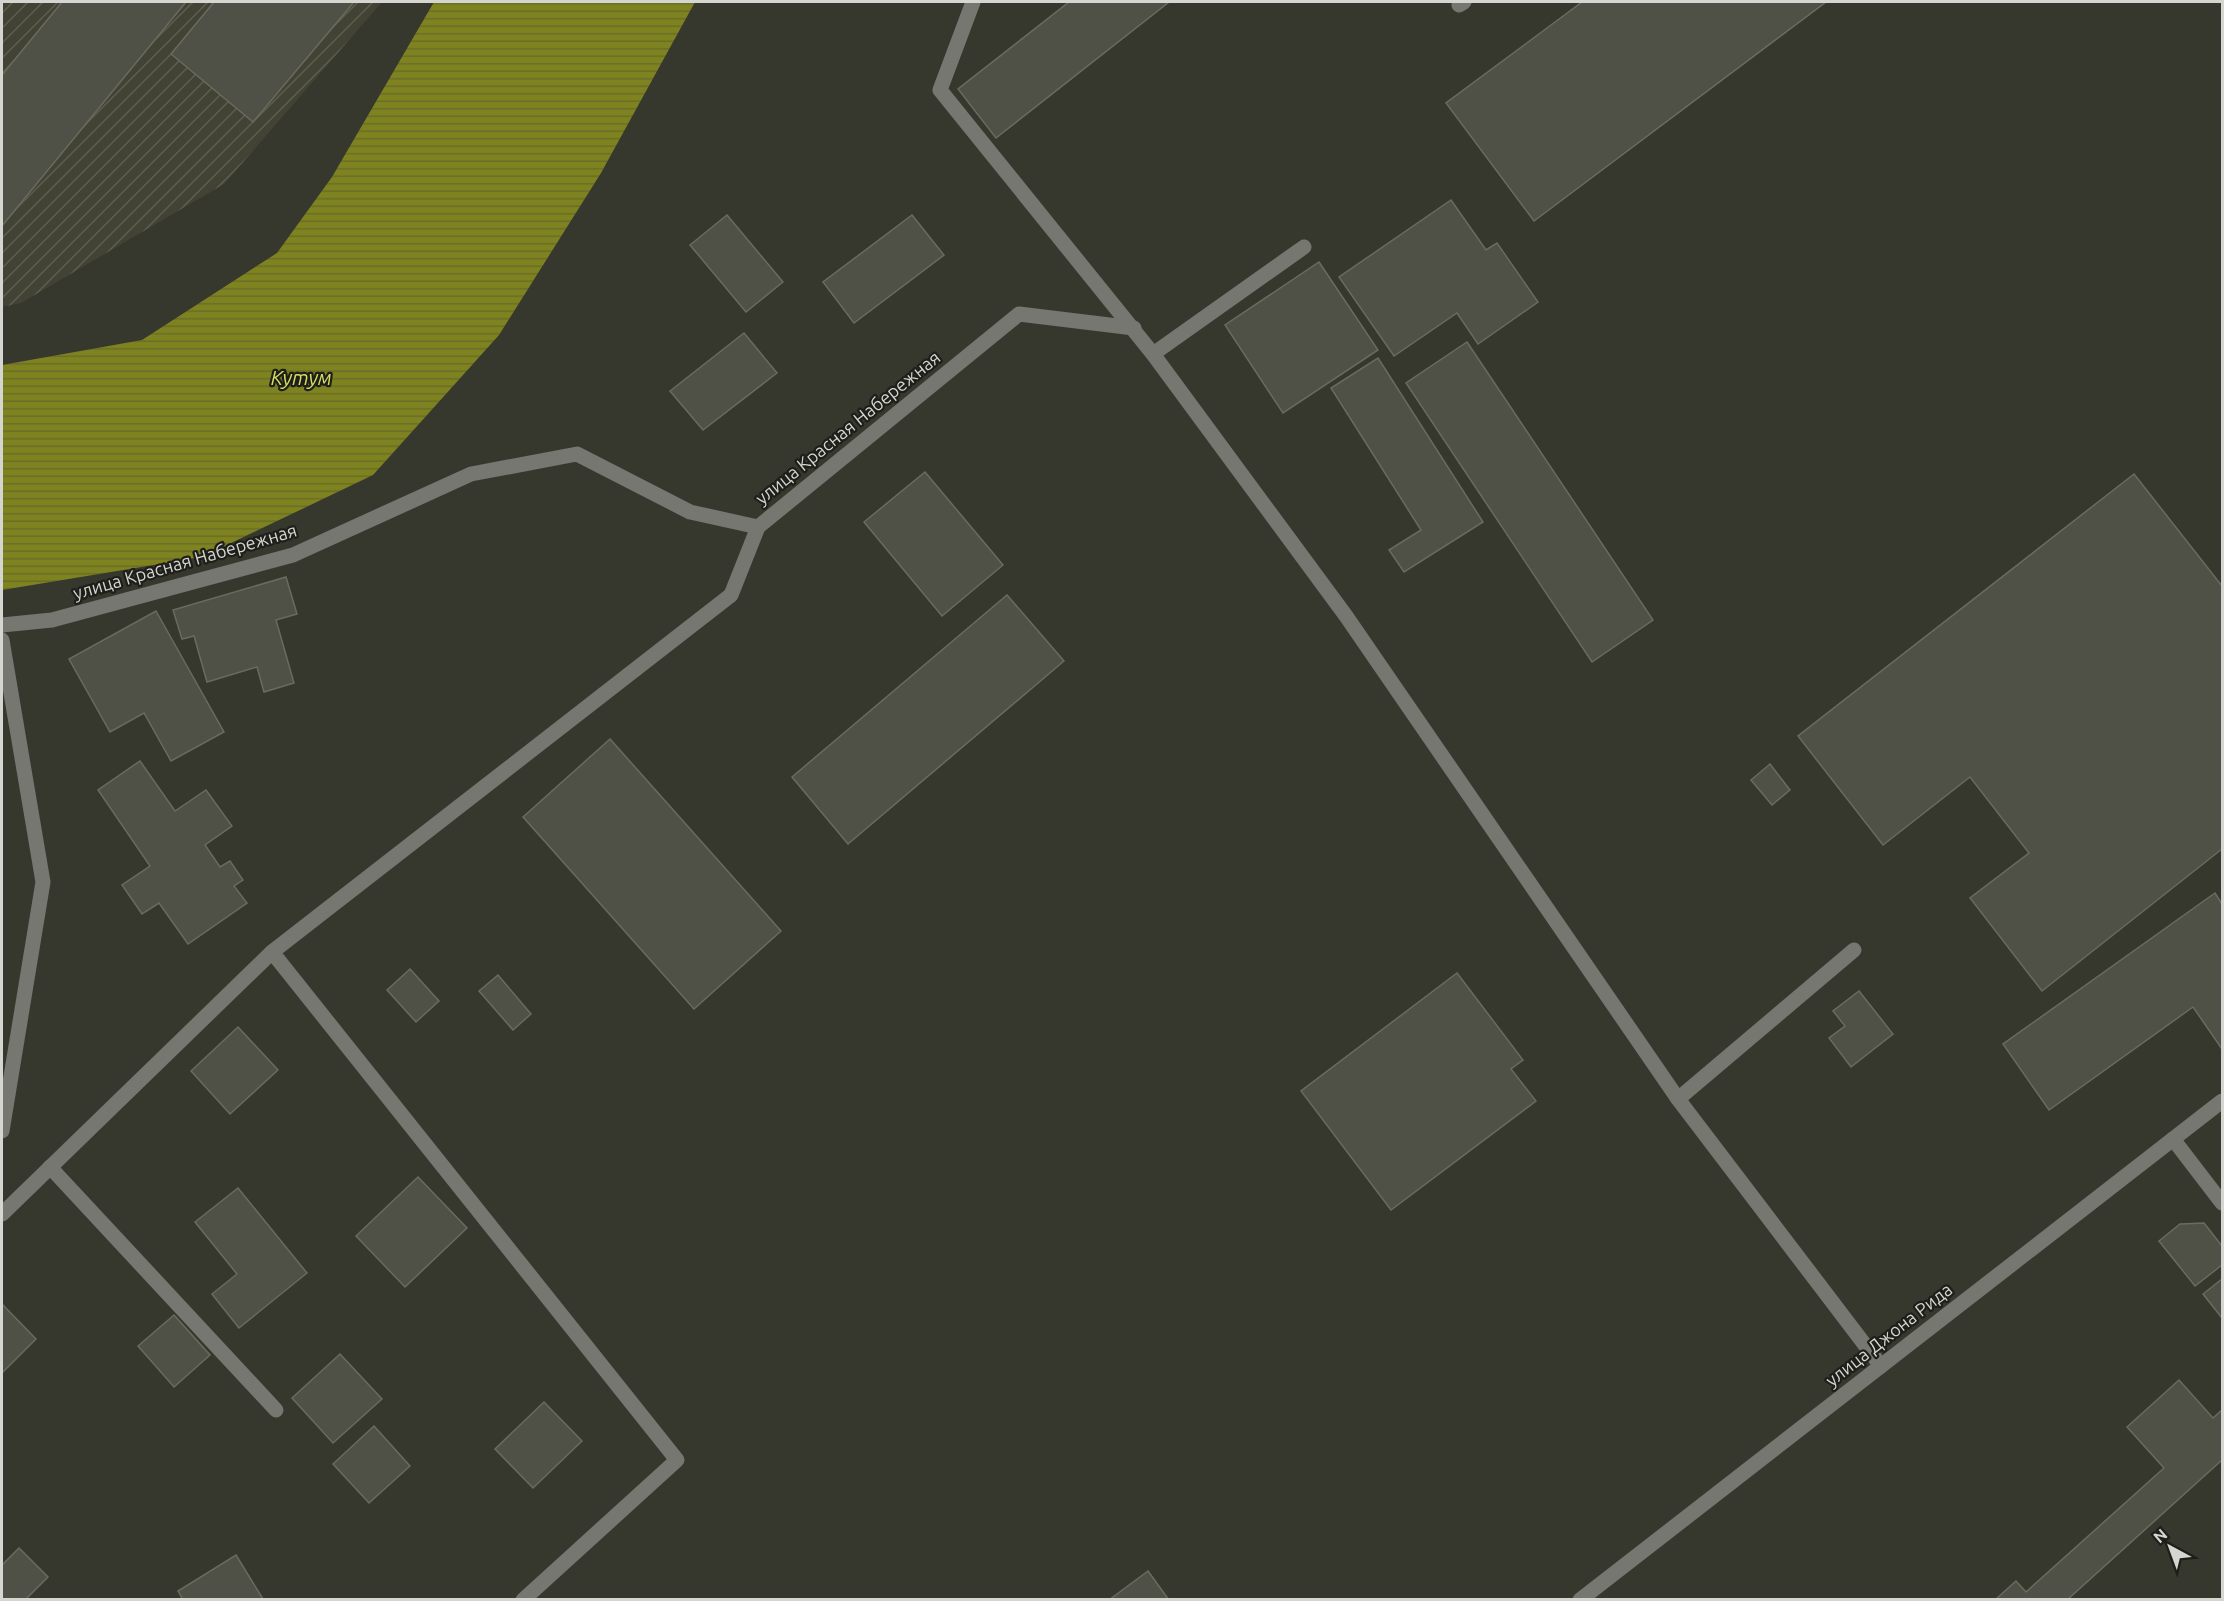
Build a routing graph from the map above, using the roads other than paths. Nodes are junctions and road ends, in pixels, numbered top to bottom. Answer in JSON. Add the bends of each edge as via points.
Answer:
{"nodes":[{"id":1,"x":975,"y":5,"type":"edge"},
{"id":2,"x":1304,"y":247,"type":"dead end"},
{"id":3,"x":1134,"y":328,"type":"junction"},
{"id":4,"x":1153,"y":354,"type":"junction"},
{"id":5,"x":758,"y":527,"type":"junction"},
{"id":6,"x":2,"y":625,"type":"edge"},
{"id":7,"x":2,"y":640,"type":"edge"},
{"id":8,"x":1854,"y":950,"type":"dead end"},
{"id":9,"x":272,"y":952,"type":"junction"},
{"id":10,"x":1678,"y":1099,"type":"junction"},
{"id":11,"x":2223,"y":1101,"type":"edge"},
{"id":12,"x":2,"y":1131,"type":"edge"},
{"id":13,"x":2173,"y":1139,"type":"junction"},
{"id":14,"x":50,"y":1167,"type":"junction"},
{"id":15,"x":2223,"y":1203,"type":"edge"},
{"id":16,"x":2,"y":1214,"type":"edge"},
{"id":17,"x":1881,"y":1366,"type":"junction"},
{"id":18,"x":276,"y":1410,"type":"dead end"},
{"id":19,"x":523,"y":1599,"type":"edge"},
{"id":20,"x":1580,"y":1599,"type":"edge"}],
"edges":[{"from":1,"to":3,"type":"street","via":[[940,90]]},
{"from":2,"to":4,"type":"street"},
{"from":3,"to":4,"type":"street"},
{"from":3,"to":5,"type":"street","name":"улица Красная Набережная","via":[[1019,314]]},
{"from":4,"to":10,"type":"street","via":[[1346,616]]},
{"from":5,"to":6,"type":"street","name":"улица Красная Набережная","via":[[690,512],[577,454],[471,474],[293,555],[52,620]]},
{"from":5,"to":9,"type":"street","via":[[730,595]]},
{"from":7,"to":12,"type":"street","via":[[43,882]]},
{"from":8,"to":10,"type":"street"},
{"from":9,"to":14,"type":"street"},
{"from":9,"to":19,"type":"street","via":[[677,1460]]},
{"from":10,"to":17,"type":"street"},
{"from":11,"to":13,"type":"street","name":"улица Джона Рида"},
{"from":13,"to":15,"type":"street"},
{"from":13,"to":17,"type":"street","name":"улица Джона Рида"},
{"from":14,"to":16,"type":"street"},
{"from":14,"to":18,"type":"street"},
{"from":17,"to":20,"type":"street","name":"улица Джона Рида"}]}
